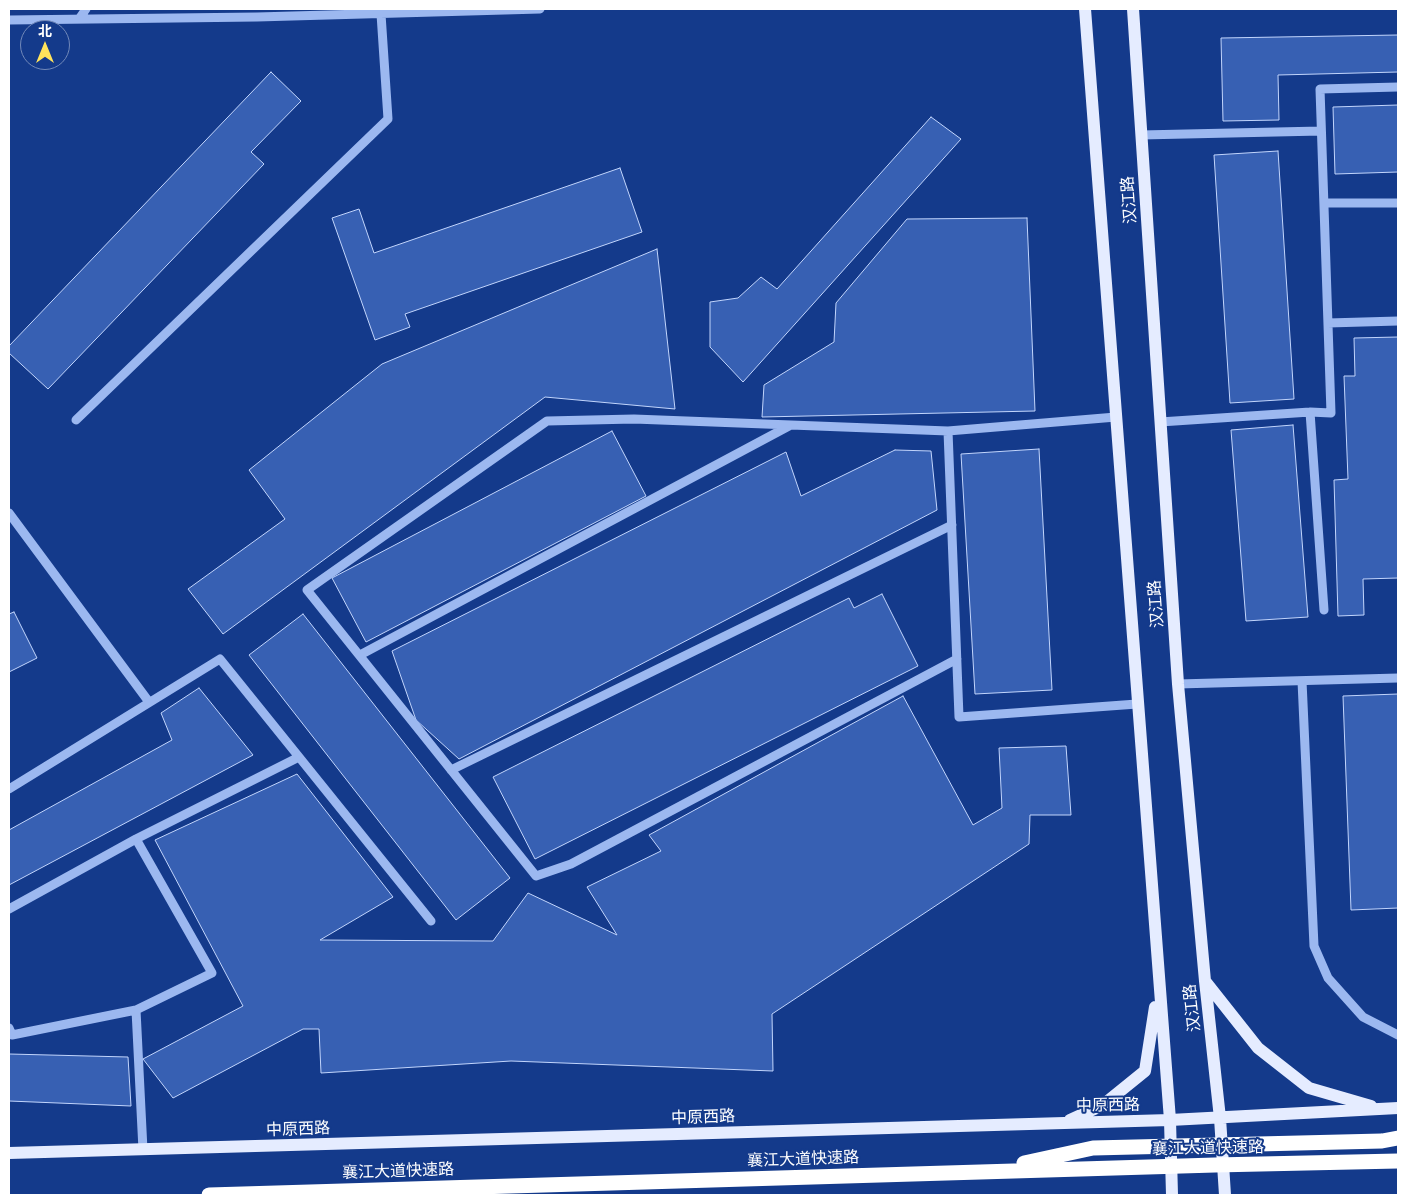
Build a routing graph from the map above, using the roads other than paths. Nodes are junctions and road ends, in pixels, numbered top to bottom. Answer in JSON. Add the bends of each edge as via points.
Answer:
{"nodes":[{"id":1,"x":86,"y":9,"type":"edge"},
{"id":2,"x":540,"y":9,"type":"edge"},
{"id":3,"x":1085,"y":9,"type":"edge"},
{"id":4,"x":1133,"y":9,"type":"edge"},
{"id":5,"x":381,"y":14,"type":"junction"},
{"id":6,"x":9,"y":20,"type":"edge"},
{"id":7,"x":79,"y":20,"type":"junction"},
{"id":8,"x":1398,"y":88,"type":"edge"},
{"id":9,"x":1321,"y":131,"type":"junction"},
{"id":10,"x":1141,"y":135,"type":"junction"},
{"id":11,"x":1324,"y":203,"type":"junction"},
{"id":12,"x":1398,"y":203,"type":"edge"},
{"id":13,"x":1398,"y":321,"type":"edge"},
{"id":14,"x":1328,"y":323,"type":"junction"},
{"id":15,"x":1310,"y":412,"type":"junction"},
{"id":16,"x":1116,"y":417,"type":"junction"},
{"id":17,"x":76,"y":420,"type":"dead end"},
{"id":18,"x":1160,"y":422,"type":"junction"},
{"id":19,"x":791,"y":425,"type":"junction"},
{"id":20,"x":948,"y":431,"type":"junction"},
{"id":21,"x":9,"y":513,"type":"edge"},
{"id":22,"x":952,"y":524,"type":"junction"},
{"id":23,"x":1324,"y":610,"type":"dead end"},
{"id":24,"x":360,"y":655,"type":"junction"},
{"id":25,"x":957,"y":660,"type":"junction"},
{"id":26,"x":1398,"y":678,"type":"edge"},
{"id":27,"x":1302,"y":681,"type":"junction"},
{"id":28,"x":1178,"y":684,"type":"junction"},
{"id":29,"x":150,"y":702,"type":"junction"},
{"id":30,"x":1137,"y":704,"type":"junction"},
{"id":31,"x":298,"y":757,"type":"junction"},
{"id":32,"x":451,"y":770,"type":"junction"},
{"id":33,"x":9,"y":789,"type":"edge"},
{"id":34,"x":136,"y":839,"type":"junction"},
{"id":35,"x":9,"y":909,"type":"edge"},
{"id":36,"x":431,"y":921,"type":"dead end"},
{"id":37,"x":1205,"y":980,"type":"junction"},
{"id":38,"x":1158,"y":987,"type":"junction"},
{"id":39,"x":136,"y":1010,"type":"junction"},
{"id":40,"x":9,"y":1028,"type":"edge"},
{"id":41,"x":1398,"y":1035,"type":"edge"},
{"id":42,"x":1398,"y":1108,"type":"edge"},
{"id":43,"x":1380,"y":1109,"type":"junction"},
{"id":44,"x":1220,"y":1118,"type":"junction"},
{"id":45,"x":1170,"y":1120,"type":"junction"},
{"id":46,"x":1065,"y":1122,"type":"junction"},
{"id":47,"x":1398,"y":1138,"type":"edge"},
{"id":48,"x":143,"y":1150,"type":"junction"},
{"id":49,"x":9,"y":1154,"type":"edge"},
{"id":50,"x":1398,"y":1161,"type":"edge"},
{"id":51,"x":987,"y":1171,"type":"junction"},
{"id":52,"x":209,"y":1195,"type":"edge"},
{"id":53,"x":1172,"y":1195,"type":"edge"},
{"id":54,"x":1225,"y":1195,"type":"edge"}],
"edges":[{"from":1,"to":7,"type":"street"},
{"from":2,"to":5,"type":"street"},
{"from":3,"to":16,"type":"main road","name":"汉江路"},
{"from":4,"to":10,"type":"main road","name":"汉江路"},
{"from":5,"to":7,"type":"street"},
{"from":5,"to":17,"type":"street","via":[[388,119]]},
{"from":6,"to":7,"type":"street"},
{"from":8,"to":9,"type":"street","via":[[1320,90]]},
{"from":9,"to":10,"type":"street"},
{"from":9,"to":11,"type":"street"},
{"from":10,"to":18,"type":"main road","name":"汉江路"},
{"from":11,"to":12,"type":"street"},
{"from":11,"to":14,"type":"street"},
{"from":13,"to":14,"type":"street"},
{"from":14,"to":15,"type":"street","via":[[1331,413]]},
{"from":15,"to":18,"type":"street"},
{"from":15,"to":23,"type":"street"},
{"from":16,"to":20,"type":"street"},
{"from":16,"to":30,"type":"main road","name":"汉江路"},
{"from":18,"to":28,"type":"main road","name":"汉江路"},
{"from":19,"to":20,"type":"street"},
{"from":19,"to":24,"type":"street"},
{"from":19,"to":24,"type":"street","via":[[634,419],[547,421],[307,590]]},
{"from":20,"to":22,"type":"street"},
{"from":21,"to":29,"type":"street"},
{"from":22,"to":25,"type":"street"},
{"from":22,"to":32,"type":"street"},
{"from":24,"to":32,"type":"street"},
{"from":25,"to":30,"type":"street","via":[[959,717]]},
{"from":25,"to":32,"type":"street","via":[[571,864],[536,876]]},
{"from":26,"to":27,"type":"street"},
{"from":27,"to":28,"type":"street"},
{"from":27,"to":41,"type":"street","via":[[1314,946],[1328,978],[1363,1017]]},
{"from":28,"to":37,"type":"main road","name":"汉江路"},
{"from":29,"to":31,"type":"street","via":[[220,659]]},
{"from":29,"to":33,"type":"street"},
{"from":30,"to":38,"type":"main road","name":"汉江路"},
{"from":31,"to":34,"type":"street"},
{"from":31,"to":36,"type":"street"},
{"from":34,"to":35,"type":"street"},
{"from":34,"to":39,"type":"street","via":[[212,973]]},
{"from":37,"to":43,"type":"main road","via":[[1258,1048],[1309,1088]]},
{"from":37,"to":44,"type":"main road","name":"汉江路"},
{"from":38,"to":45,"type":"main road","name":"汉江路"},
{"from":38,"to":46,"type":"main road","via":[[1145,1071],[1103,1105]]},
{"from":39,"to":40,"type":"street","via":[[12,1035]]},
{"from":39,"to":48,"type":"street"},
{"from":42,"to":43,"type":"main road","name":"中原西路"},
{"from":43,"to":44,"type":"main road","name":"中原西路"},
{"from":44,"to":45,"type":"main road","name":"中原西路"},
{"from":44,"to":54,"type":"main road","name":"汉江路"},
{"from":45,"to":46,"type":"main road","name":"中原西路"},
{"from":45,"to":53,"type":"main road","name":"汉江路"},
{"from":46,"to":48,"type":"main road","name":"中原西路"},
{"from":47,"to":51,"type":"highway","bridge":true,"via":[[1093,1148]]},
{"from":48,"to":49,"type":"main road","name":"中原西路"},
{"from":50,"to":51,"type":"highway","name":"襄江大道快速路","bridge":true},
{"from":51,"to":52,"type":"highway","name":"襄江大道快速路","bridge":true}]}
